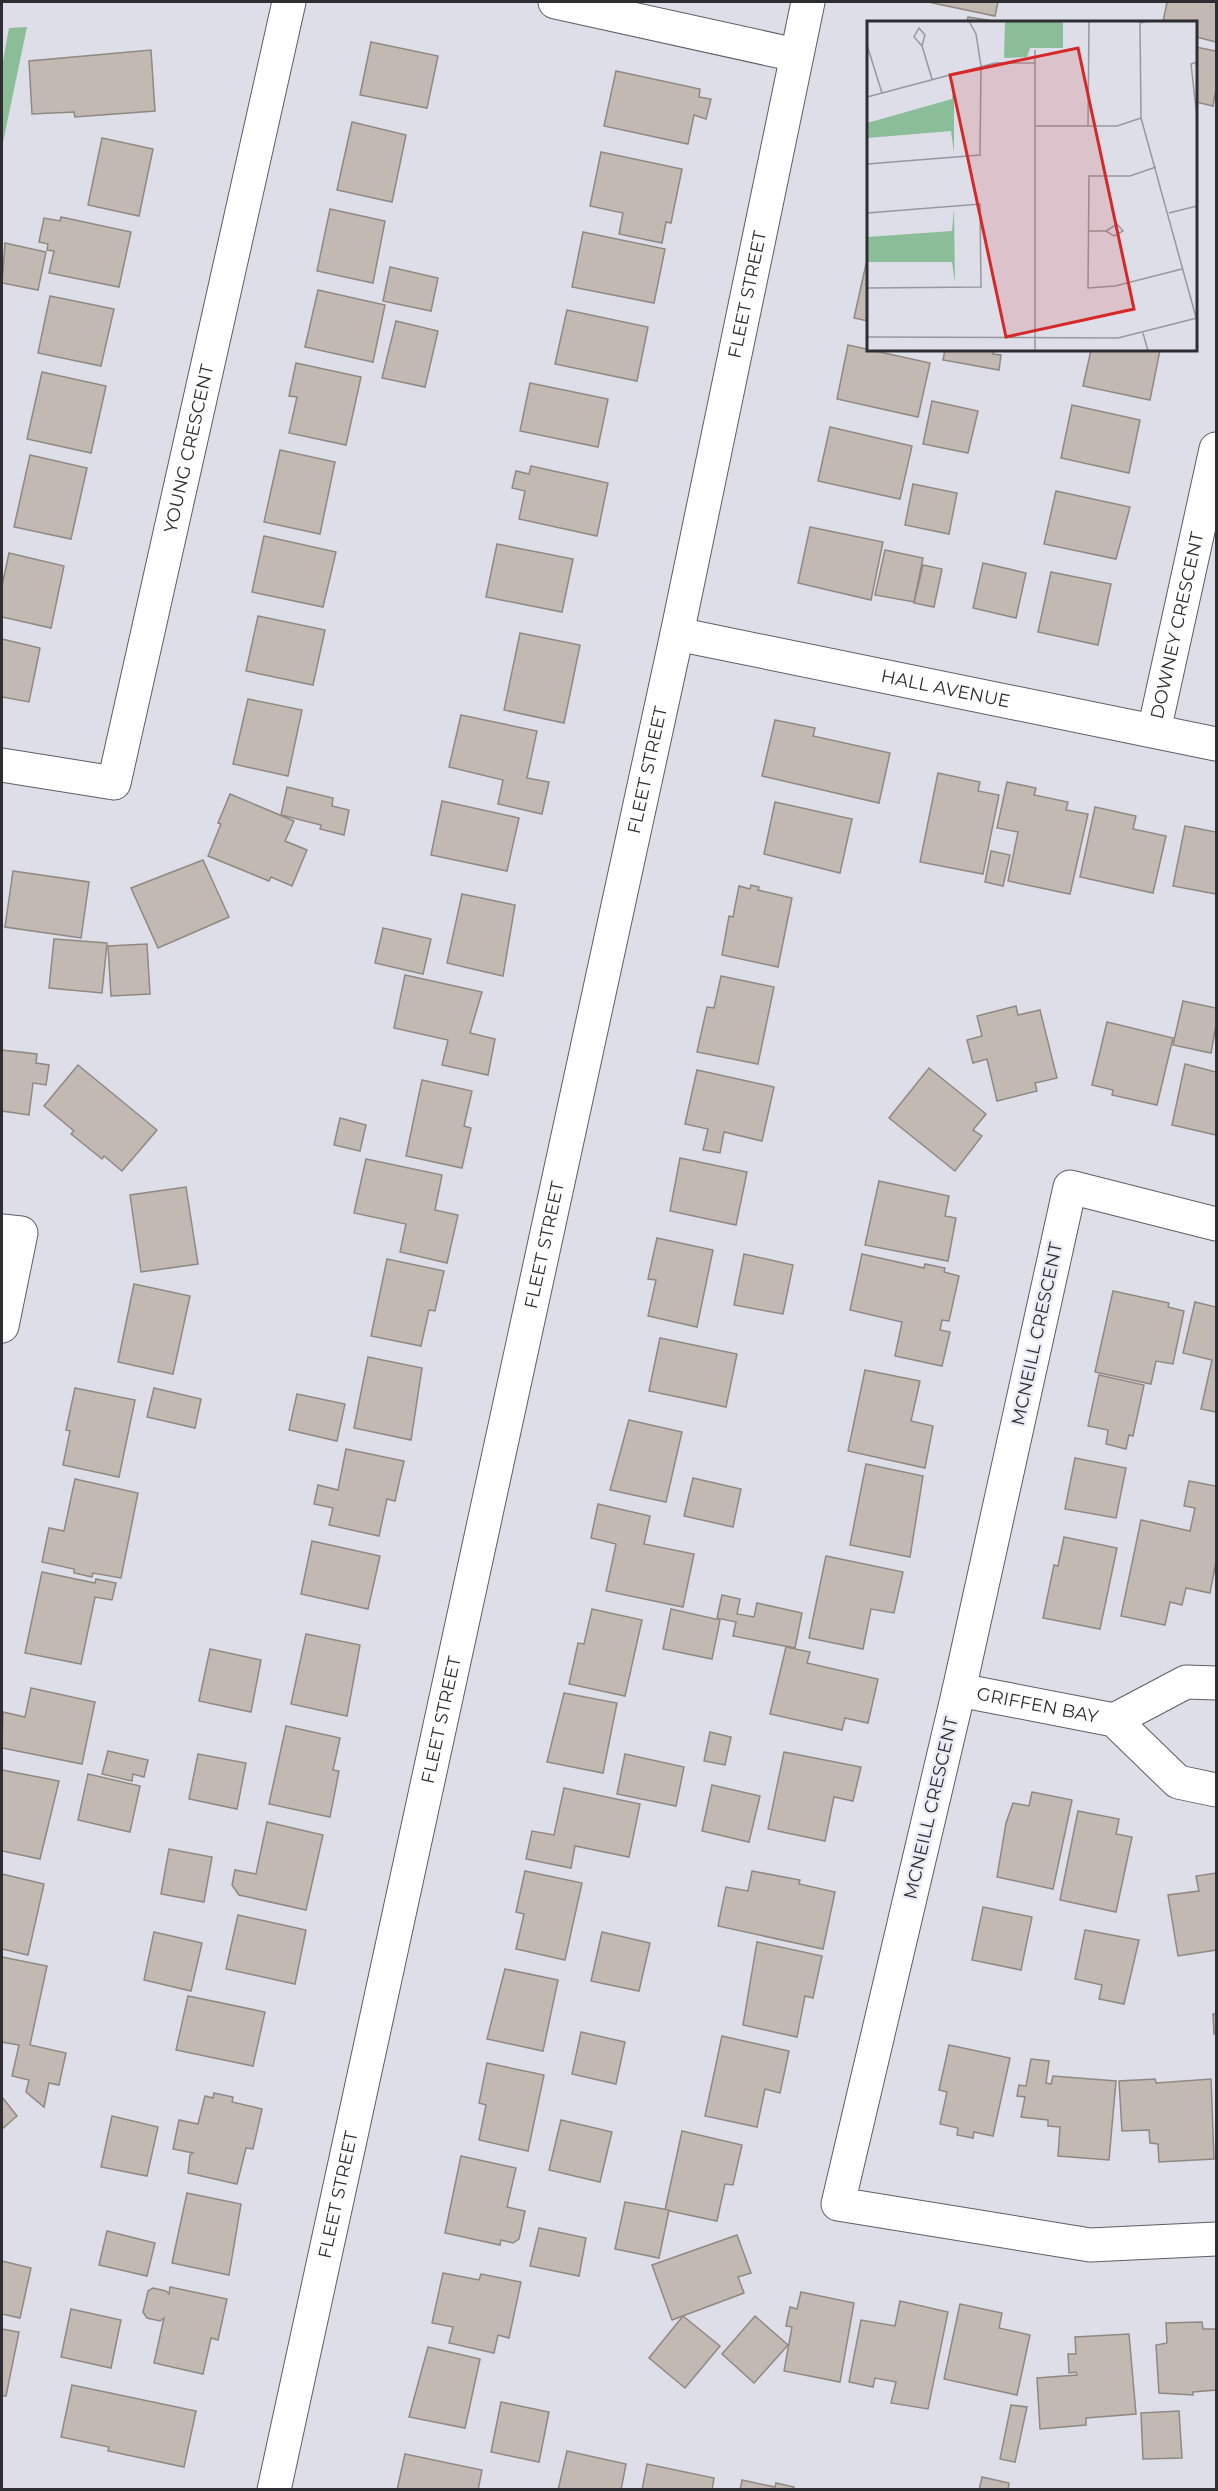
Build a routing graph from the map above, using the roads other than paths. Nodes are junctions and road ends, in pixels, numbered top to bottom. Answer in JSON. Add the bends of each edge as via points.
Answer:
{"nodes":[{"id":1,"x":289,"y":2,"type":"edge"},
{"id":2,"x":555,"y":2,"type":"edge"},
{"id":3,"x":808,"y":2,"type":"edge"},
{"id":4,"x":796,"y":55,"type":"junction"},
{"id":5,"x":1216,"y":449,"type":"edge"},
{"id":6,"x":677,"y":634,"type":"junction"},
{"id":7,"x":1154,"y":731,"type":"junction"},
{"id":8,"x":1216,"y":744,"type":"edge"},
{"id":9,"x":2,"y":765,"type":"edge"},
{"id":10,"x":1216,"y":1224,"type":"edge"},
{"id":11,"x":2,"y":1231,"type":"edge"},
{"id":12,"x":2,"y":1326,"type":"edge"},
{"id":13,"x":1216,"y":1683,"type":"edge"},
{"id":14,"x":959,"y":1690,"type":"junction"},
{"id":15,"x":1114,"y":1720,"type":"junction"},
{"id":16,"x":1216,"y":1790,"type":"edge"},
{"id":17,"x":1216,"y":2239,"type":"edge"},
{"id":18,"x":274,"y":2490,"type":"edge"}],
"edges":[{"from":1,"to":9,"type":"street","name":"YOUNG CRESCENT","via":[[114,783]]},
{"from":2,"to":4,"type":"street"},
{"from":3,"to":4,"type":"street","name":"FLEET STREET"},
{"from":4,"to":6,"type":"street","name":"FLEET STREET"},
{"from":5,"to":7,"type":"street","name":"DOWNEY CRESCENT"},
{"from":6,"to":7,"type":"street","name":"HALL AVENUE"},
{"from":6,"to":18,"type":"street","name":"FLEET STREET"},
{"from":7,"to":8,"type":"street","name":"HALL AVENUE"},
{"from":10,"to":14,"type":"street","name":"MCNEILL CRESCENT","via":[[1070,1186]]},
{"from":11,"to":12,"type":"street","via":[[21,1233]]},
{"from":13,"to":15,"type":"street","name":"GRIFFEN BAY","via":[[1186,1682]]},
{"from":14,"to":15,"type":"street","name":"GRIFFEN BAY"},
{"from":14,"to":17,"type":"street","name":"MCNEILL CRESCENT","via":[[838,2204],[1090,2245]]},
{"from":15,"to":16,"type":"street","name":"GRIFFEN BAY","via":[[1178,1782]]}]}
